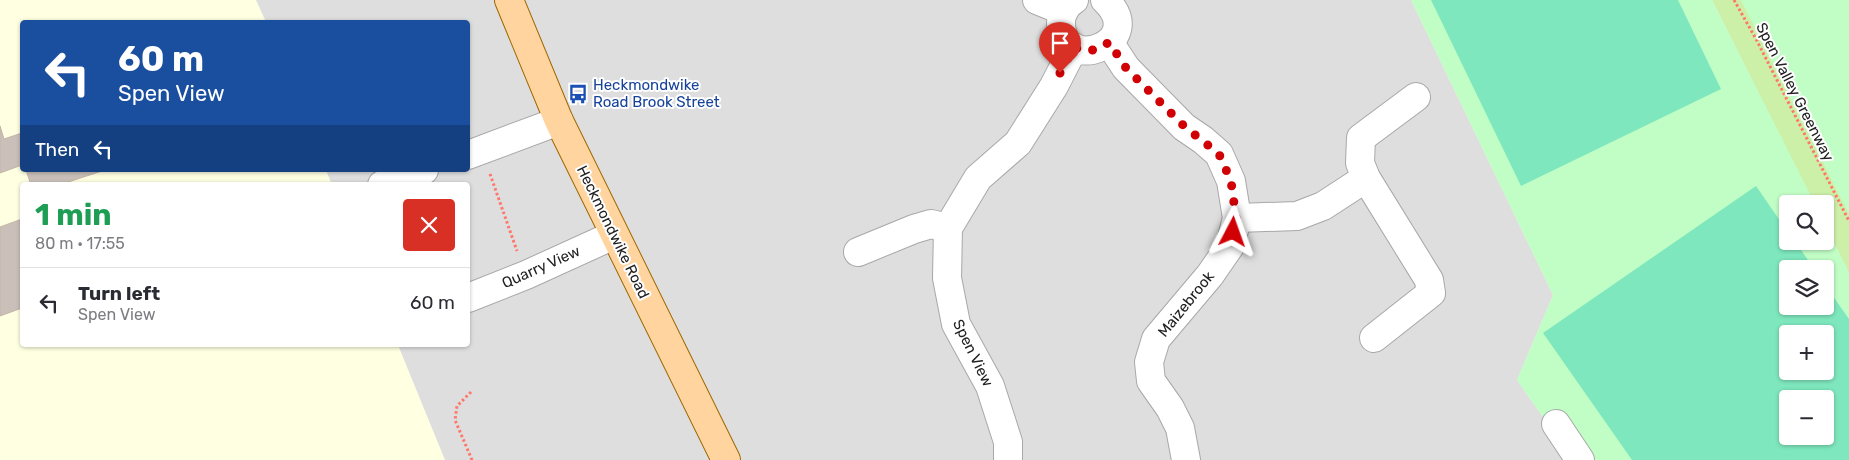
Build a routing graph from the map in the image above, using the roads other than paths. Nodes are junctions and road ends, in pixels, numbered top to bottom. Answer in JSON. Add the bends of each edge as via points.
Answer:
{"nodes":[{"id":1,"x":510,"y":0,"type":"edge"},
{"id":2,"x":1037,"y":0,"type":"edge"},
{"id":3,"x":1113,"y":2,"type":"edge"},
{"id":4,"x":1069,"y":5,"type":"edge"},
{"id":5,"x":1109,"y":42,"type":"junction"},
{"id":6,"x":1074,"y":47,"type":"junction"},
{"id":7,"x":1416,"y":97,"type":"dead end"},
{"id":8,"x":558,"y":121,"type":"junction"},
{"id":9,"x":475,"y":152,"type":"edge"},
{"id":10,"x":418,"y":172,"type":"edge"},
{"id":11,"x":1366,"y":178,"type":"junction"},
{"id":12,"x":390,"y":182,"type":"edge"},
{"id":13,"x":1236,"y":218,"type":"junction"},
{"id":14,"x":948,"y":228,"type":"junction"},
{"id":15,"x":614,"y":235,"type":"junction"},
{"id":16,"x":858,"y":252,"type":"dead end"},
{"id":17,"x":470,"y":297,"type":"edge"},
{"id":18,"x":1374,"y":338,"type":"dead end"},
{"id":19,"x":1556,"y":424,"type":"dead end"},
{"id":20,"x":726,"y":460,"type":"edge"},
{"id":21,"x":1008,"y":460,"type":"edge"},
{"id":22,"x":1186,"y":460,"type":"edge"},
{"id":23,"x":1580,"y":460,"type":"edge"}],
"edges":[{"from":1,"to":8,"type":"main road","name":"Heckmondwike Road"},
{"from":2,"to":4,"type":"street"},
{"from":3,"to":5,"type":"street","via":[[1117,25]]},
{"from":4,"to":6,"type":"street","via":[[1061,18],[1063,34]]},
{"from":5,"to":6,"type":"street","via":[[1092,51]]},
{"from":5,"to":13,"type":"street","name":"Maizebrook","via":[[1126,68],[1184,126],[1219,154],[1231,181]]},
{"from":6,"to":14,"type":"street","name":"Spen View","via":[[1018,143],[978,178]]},
{"from":7,"to":11,"type":"street","via":[[1361,138],[1360,163]]},
{"from":8,"to":9,"type":"street"},
{"from":8,"to":15,"type":"main road","name":"Heckmondwike Road"},
{"from":10,"to":12,"type":"street"},
{"from":11,"to":13,"type":"street","via":[[1323,206],[1297,216]]},
{"from":11,"to":18,"type":"street","via":[[1429,280],[1431,293]]},
{"from":13,"to":22,"type":"street","name":"Maizebrook","via":[[1230,246],[1156,339],[1148,362],[1151,381],[1180,428]]},
{"from":14,"to":16,"type":"street","via":[[930,224]]},
{"from":14,"to":21,"type":"street","name":"Spen View","via":[[947,278],[956,324],[990,386],[1008,442]]},
{"from":15,"to":17,"type":"street","name":"Quarry View"},
{"from":15,"to":20,"type":"main road","name":"Heckmondwike Road"},
{"from":19,"to":23,"type":"street"}]}
